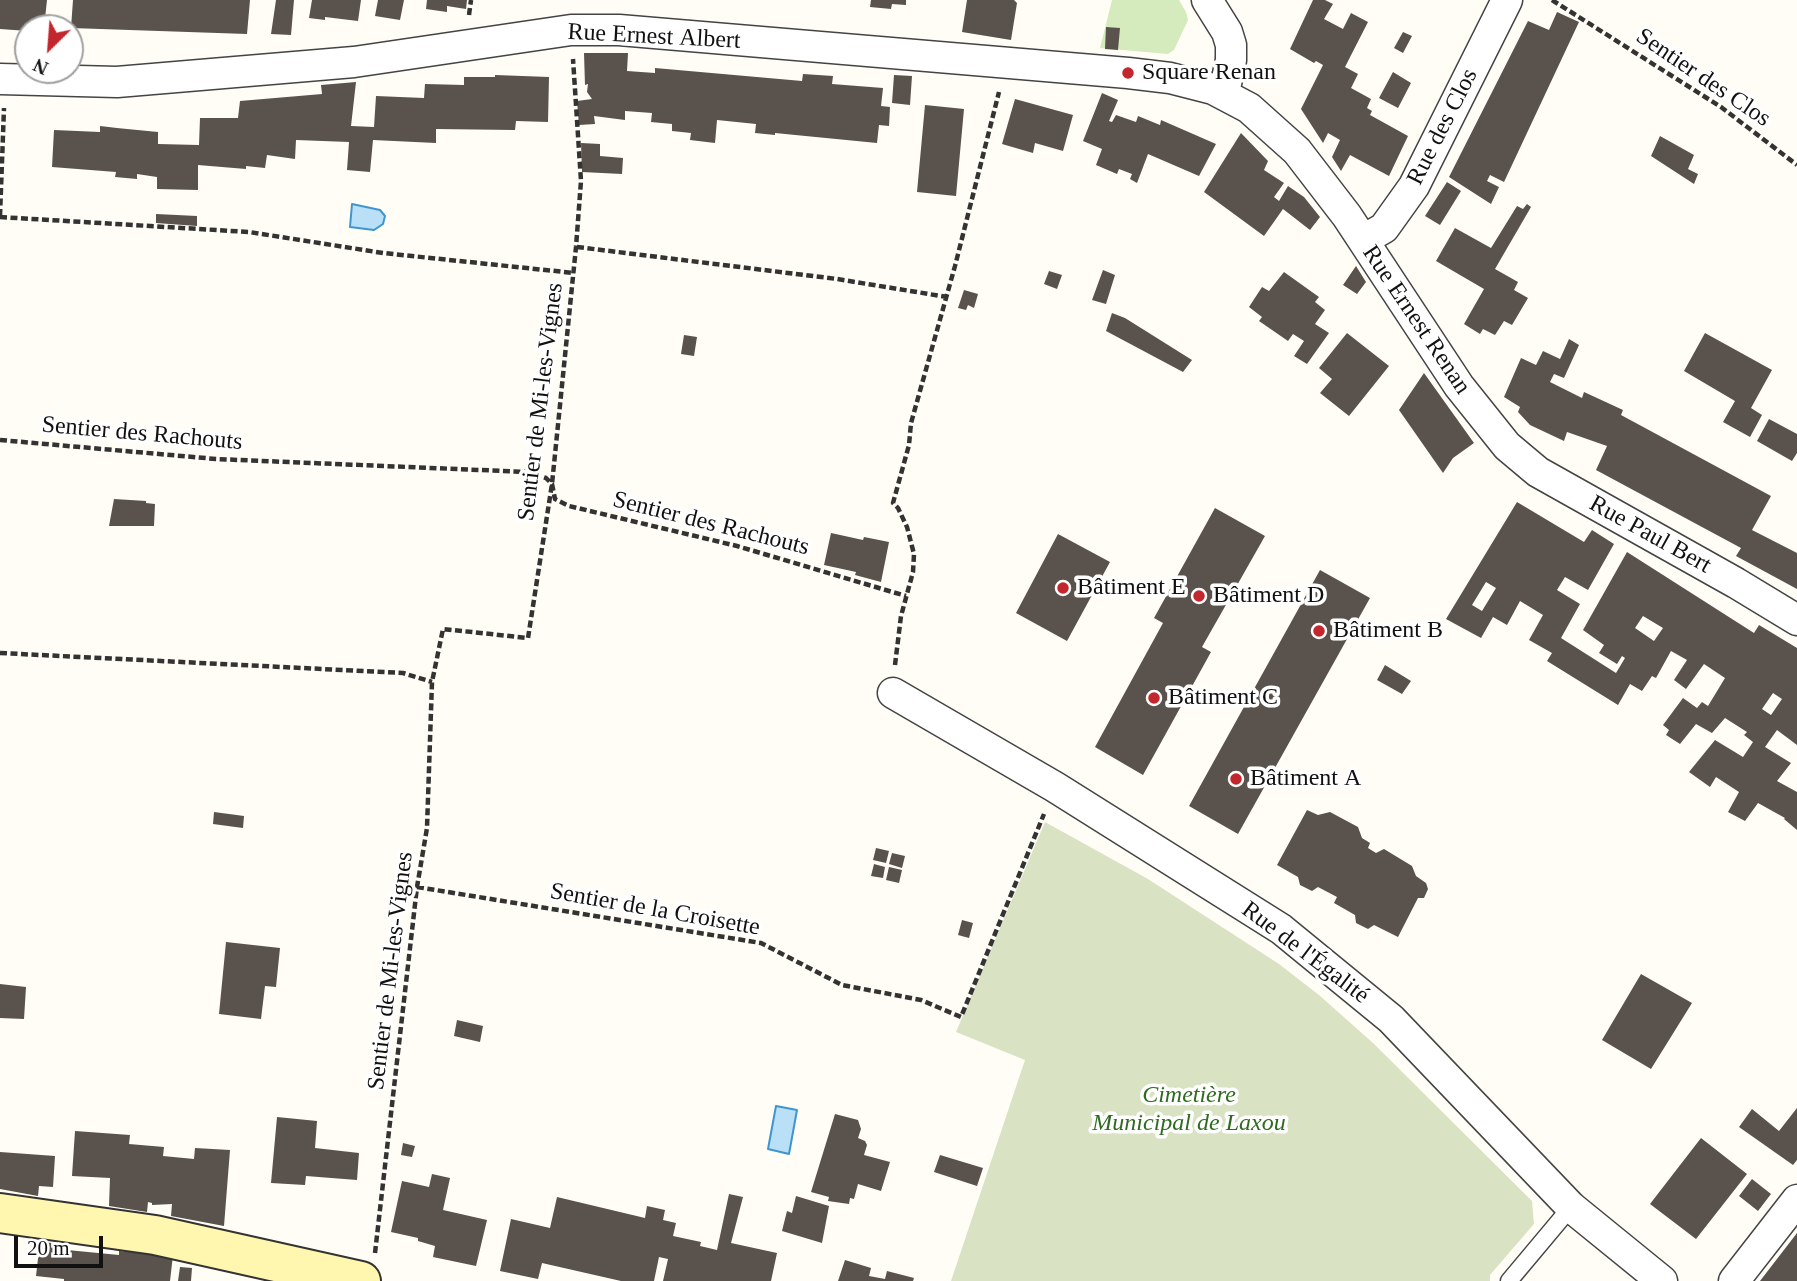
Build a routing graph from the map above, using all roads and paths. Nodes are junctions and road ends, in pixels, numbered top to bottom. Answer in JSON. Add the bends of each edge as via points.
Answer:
{"nodes":[{"id":1,"x":1207,"y":0,"type":"edge"},
{"id":2,"x":1507,"y":0,"type":"edge"},
{"id":3,"x":1552,"y":0,"type":"edge"},
{"id":4,"x":571,"y":30,"type":"junction"},
{"id":5,"x":0,"y":79,"type":"edge"},
{"id":6,"x":1224,"y":93,"type":"junction"},
{"id":7,"x":999,"y":94,"type":"dead end"},
{"id":8,"x":2,"y":144,"type":"dead end"},
{"id":9,"x":1797,"y":165,"type":"edge"},
{"id":10,"x":1329,"y":191,"type":"joint"},
{"id":11,"x":0,"y":217,"type":"edge"},
{"id":12,"x":1363,"y":240,"type":"junction"},
{"id":13,"x":576,"y":247,"type":"junction"},
{"id":14,"x":574,"y":273,"type":"junction"},
{"id":15,"x":947,"y":297,"type":"junction"},
{"id":16,"x":0,"y":440,"type":"edge"},
{"id":17,"x":1507,"y":446,"type":"joint"},
{"id":18,"x":552,"y":484,"type":"junction"},
{"id":19,"x":906,"y":596,"type":"junction"},
{"id":20,"x":1797,"y":620,"type":"edge"},
{"id":21,"x":0,"y":653,"type":"edge"},
{"id":22,"x":432,"y":682,"type":"junction"},
{"id":23,"x":894,"y":694,"type":"joint"},
{"id":24,"x":1055,"y":787,"type":"junction"},
{"id":25,"x":417,"y":887,"type":"junction"},
{"id":26,"x":1797,"y":1200,"type":"edge"},
{"id":27,"x":1572,"y":1208,"type":"junction"},
{"id":28,"x":0,"y":1213,"type":"edge"},
{"id":29,"x":368,"y":1272,"type":"edge"},
{"id":30,"x":1509,"y":1281,"type":"edge"},
{"id":31,"x":1662,"y":1281,"type":"edge"},
{"id":32,"x":1734,"y":1281,"type":"edge"}],
"edges":[{"from":1,"to":6,"type":"street","via":[[1231,44]]},
{"from":2,"to":12,"type":"street","name":"Rue des Clos","via":[[1414,186],[1384,228]]},
{"from":3,"to":9,"type":"path","name":"Sentier des Clos","via":[[1720,107]]},
{"from":4,"to":5,"type":"street","name":"Rue Ernest Albert","via":[[354,62],[117,82]]},
{"from":4,"to":6,"type":"street","name":"Rue Ernest Albert","via":[[620,30],[1128,73],[1170,78]]},
{"from":4,"to":13,"type":"path","name":"Sentier de Mi-les-Vignes","via":[[581,181]]},
{"from":6,"to":10,"type":"street","name":"Rue Ernest Albert","via":[[1249,108],[1297,151]]},
{"from":7,"to":15,"type":"path"},
{"from":8,"to":11,"type":"path"},
{"from":10,"to":12,"type":"street","name":"Rue Ernest Renan"},
{"from":11,"to":14,"type":"path","via":[[248,232],[383,253]]},
{"from":12,"to":17,"type":"street","name":"Rue Ernest Renan","via":[[1459,386]]},
{"from":13,"to":14,"type":"path","name":"Sentier de Mi-les-Vignes"},
{"from":13,"to":15,"type":"path","via":[[837,278]]},
{"from":14,"to":18,"type":"path","name":"Sentier de Mi-les-Vignes"},
{"from":15,"to":19,"type":"path","via":[[893,503],[907,527],[914,554]]},
{"from":16,"to":18,"type":"path","name":"Sentier des Rachouts","via":[[216,459],[528,472]]},
{"from":17,"to":20,"type":"street","name":"Rue Paul Bert","via":[[1538,472]]},
{"from":18,"to":19,"type":"path","name":"Sentier des Rachouts","via":[[555,499],[569,506],[737,545]]},
{"from":18,"to":22,"type":"path","name":"Sentier de Mi-les-Vignes","via":[[528,638],[443,629]]},
{"from":19,"to":23,"type":"path"},
{"from":21,"to":22,"type":"path","via":[[402,673]]},
{"from":22,"to":25,"type":"path","name":"Sentier de Mi-les-Vignes","via":[[427,828]]},
{"from":23,"to":24,"type":"street","name":"Rue de l'Égalité"},
{"from":24,"to":25,"type":"path","name":"Sentier de la Croisette","via":[[961,1017],[921,1000],[842,985],[761,943]]},
{"from":24,"to":27,"type":"street","name":"Rue de l'Égalité","via":[[1281,929],[1400,1028]]},
{"from":25,"to":29,"type":"path","name":"Sentier de Mi-les-Vignes"},
{"from":26,"to":32,"type":"street"},
{"from":27,"to":30,"type":"lane"},
{"from":27,"to":31,"type":"street","name":"Rue de l'Égalité"},
{"from":28,"to":29,"type":"street"}]}
